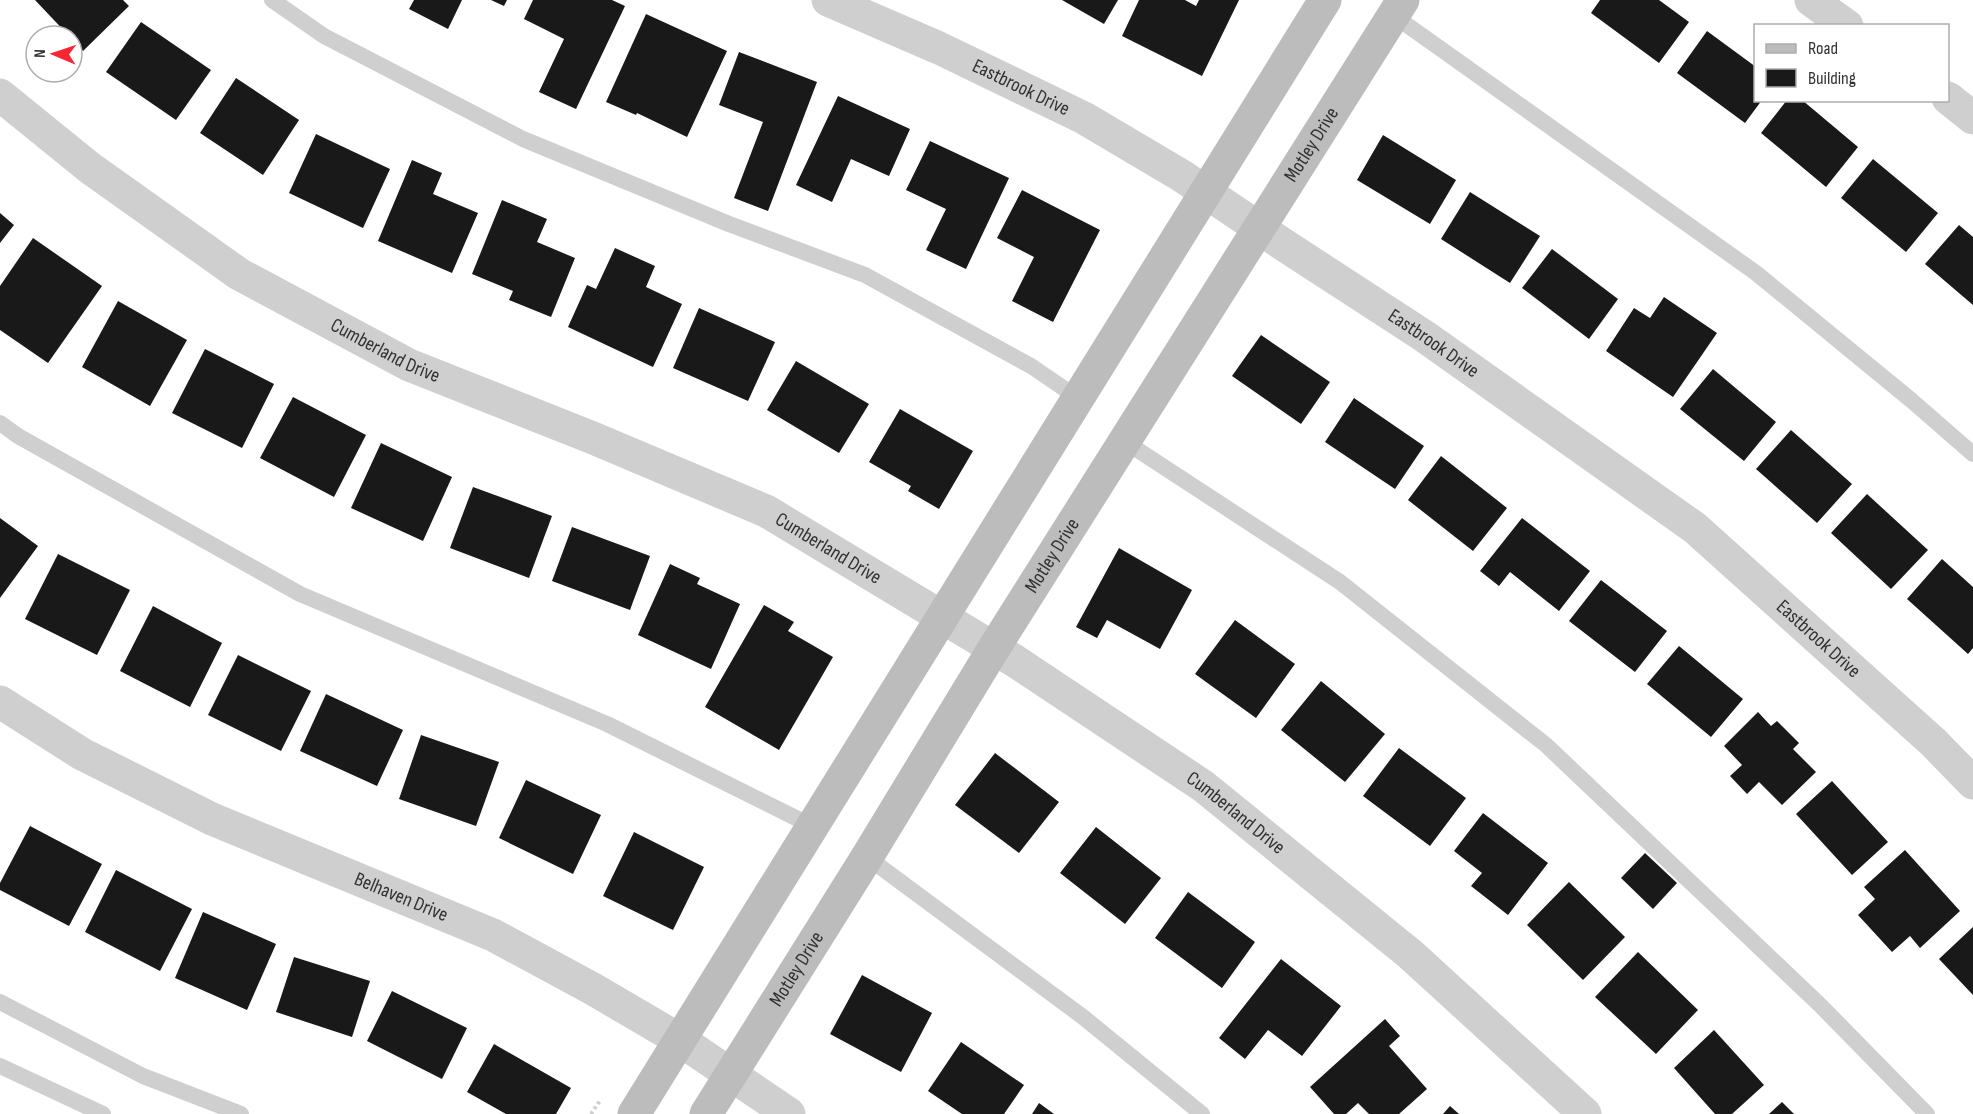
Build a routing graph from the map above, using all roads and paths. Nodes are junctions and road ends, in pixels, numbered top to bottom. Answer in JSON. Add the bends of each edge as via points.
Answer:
{"nodes":[{"id":1,"x":272,"y":0,"type":"edge"},
{"id":2,"x":828,"y":0,"type":"edge"},
{"id":3,"x":1325,"y":0,"type":"edge"},
{"id":4,"x":1811,"y":0,"type":"edge"},
{"id":5,"x":1398,"y":8,"type":"edge"},
{"id":6,"x":1844,"y":24,"type":"edge"},
{"id":7,"x":0,"y":95,"type":"edge"},
{"id":8,"x":1949,"y":100,"type":"edge"},
{"id":9,"x":1973,"y":118,"type":"edge"},
{"id":10,"x":1206,"y":192,"type":"junction"},
{"id":11,"x":1258,"y":228,"type":"junction"},
{"id":12,"x":1078,"y":398,"type":"junction"},
{"id":13,"x":0,"y":423,"type":"edge"},
{"id":14,"x":1124,"y":441,"type":"junction"},
{"id":15,"x":1973,"y":454,"type":"edge"},
{"id":16,"x":943,"y":616,"type":"junction"},
{"id":17,"x":994,"y":648,"type":"junction"},
{"id":18,"x":0,"y":702,"type":"edge"},
{"id":19,"x":1973,"y":783,"type":"edge"},
{"id":20,"x":812,"y":826,"type":"junction"},
{"id":21,"x":867,"y":857,"type":"junction"},
{"id":22,"x":0,"y":1002,"type":"edge"},
{"id":23,"x":680,"y":1040,"type":"junction"},
{"id":24,"x":0,"y":1066,"type":"edge"},
{"id":25,"x":731,"y":1075,"type":"junction"},
{"id":26,"x":103,"y":1114,"type":"edge"},
{"id":27,"x":241,"y":1114,"type":"edge"},
{"id":28,"x":634,"y":1114,"type":"edge"},
{"id":29,"x":706,"y":1114,"type":"edge"},
{"id":30,"x":789,"y":1114,"type":"edge"},
{"id":31,"x":1202,"y":1114,"type":"edge"},
{"id":32,"x":1585,"y":1114,"type":"edge"},
{"id":33,"x":1927,"y":1114,"type":"edge"}],
"edges":[{"from":1,"to":12,"type":"lane","via":[[324,36],[523,138],[729,224],[865,275],[1031,366]]},
{"from":2,"to":10,"type":"street","name":"Eastbrook Drive","via":[[1084,118]]},
{"from":3,"to":10,"type":"main road"},
{"from":4,"to":6,"type":"street"},
{"from":5,"to":11,"type":"main road","name":"Motley Drive"},
{"from":5,"to":15,"type":"lane","via":[[1756,273]]},
{"from":7,"to":16,"type":"street","name":"Cumberland Drive","via":[[90,168],[239,274],[409,365],[766,511]]},
{"from":8,"to":9,"type":"street"},
{"from":10,"to":11,"type":"street","name":"Eastbrook Drive"},
{"from":10,"to":12,"type":"main road"},
{"from":11,"to":14,"type":"main road","name":"Motley Drive"},
{"from":11,"to":19,"type":"street","name":"Eastbrook Drive","via":[[1424,336],[1695,528],[1933,742]]},
{"from":12,"to":16,"type":"main road"},
{"from":13,"to":20,"type":"lane","via":[[300,594],[607,724]]},
{"from":14,"to":17,"type":"main road","name":"Motley Drive"},
{"from":14,"to":33,"type":"lane","via":[[1340,582],[1546,745],[1820,1005]]},
{"from":16,"to":17,"type":"street","name":"Cumberland Drive"},
{"from":16,"to":20,"type":"main road"},
{"from":17,"to":21,"type":"main road","name":"Motley Drive"},
{"from":17,"to":32,"type":"street","name":"Cumberland Drive","via":[[1203,786],[1410,954]]},
{"from":18,"to":23,"type":"street","name":"Belhaven Drive","via":[[82,754],[212,819],[493,935]]},
{"from":20,"to":23,"type":"main road"},
{"from":21,"to":25,"type":"main road","name":"Motley Drive"},
{"from":21,"to":31,"type":"lane","via":[[1083,1017]]},
{"from":22,"to":27,"type":"lane","via":[[143,1076]]},
{"from":23,"to":25,"type":"street","name":"Belhaven Drive"},
{"from":23,"to":28,"type":"main road"},
{"from":24,"to":26,"type":"lane"},
{"from":25,"to":29,"type":"main road","name":"Motley Drive"},
{"from":25,"to":30,"type":"street","name":"Belhaven Drive"}]}
